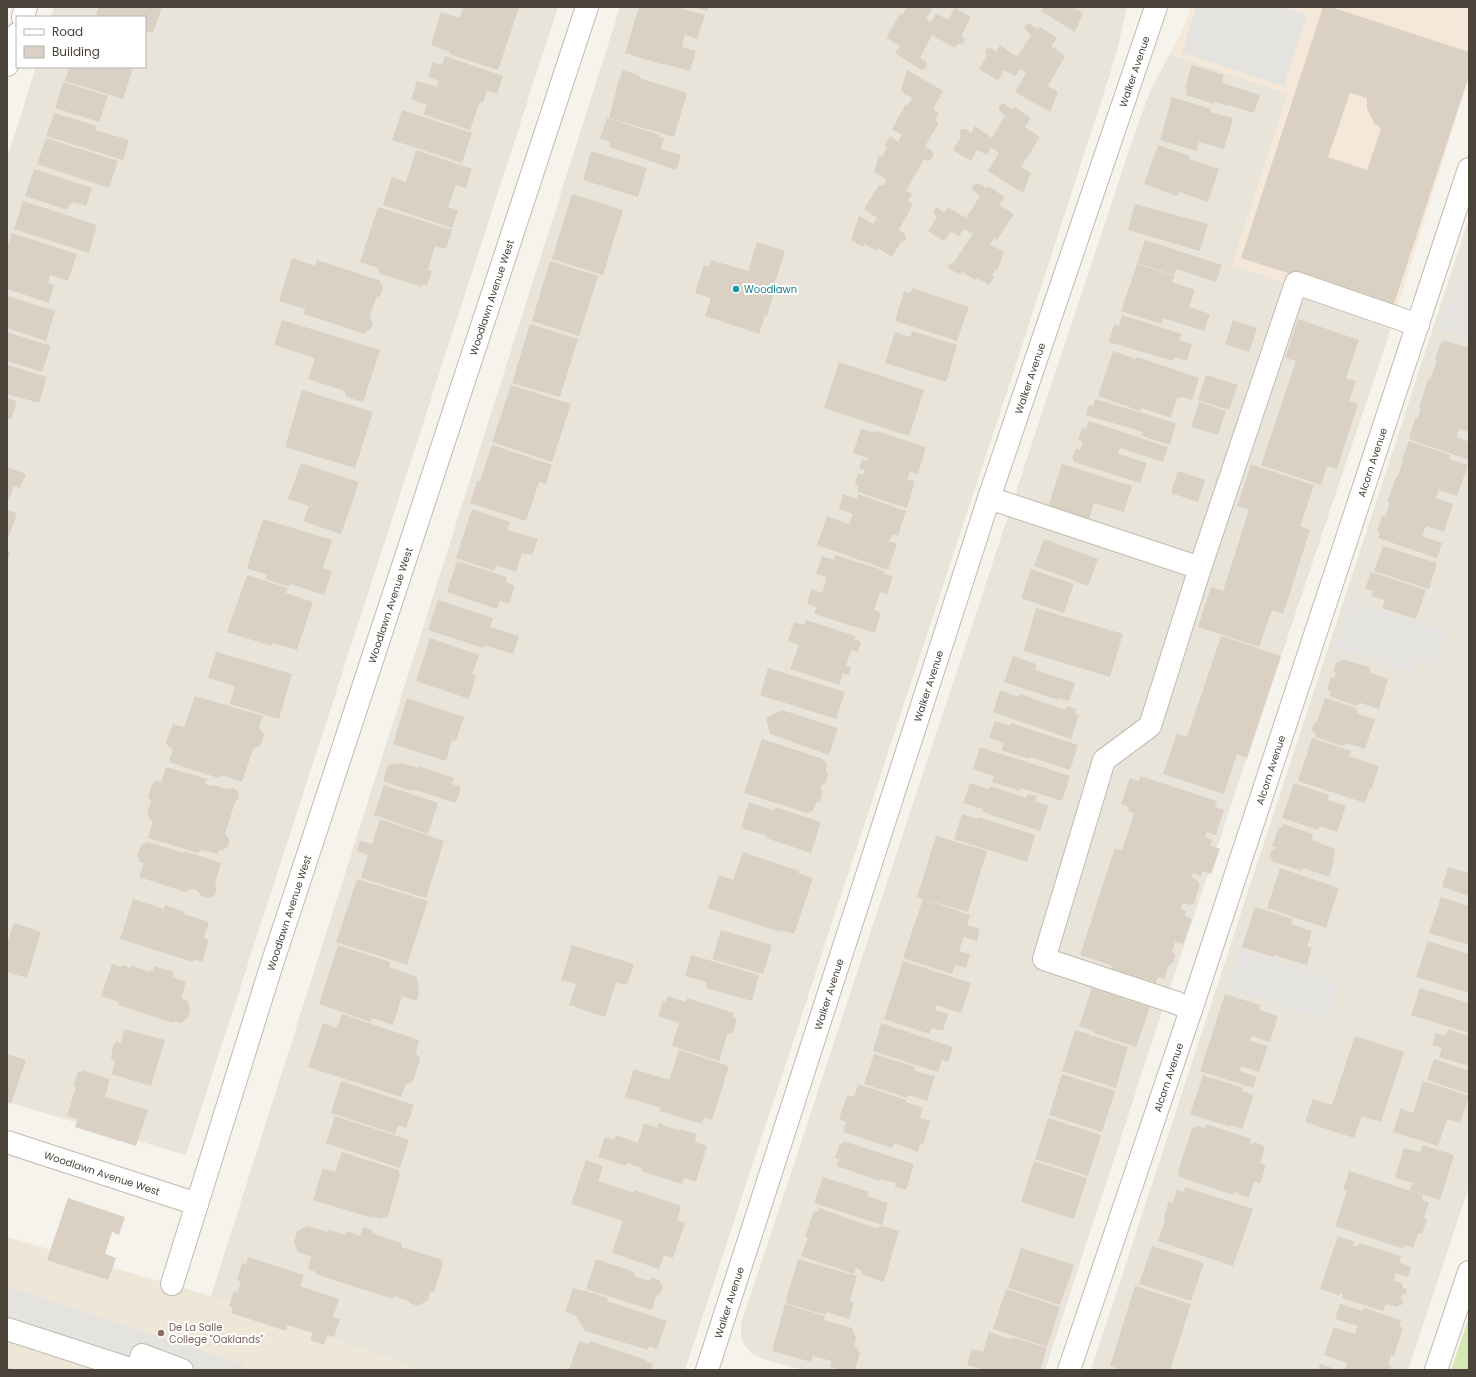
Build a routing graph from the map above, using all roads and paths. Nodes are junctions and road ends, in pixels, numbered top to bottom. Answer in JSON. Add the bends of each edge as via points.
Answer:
{"nodes":[{"id":1,"x":587,"y":7,"type":"edge"},
{"id":2,"x":1156,"y":7,"type":"edge"},
{"id":3,"x":16,"y":37,"type":"edge"},
{"id":4,"x":7,"y":65,"type":"edge"},
{"id":5,"x":1469,"y":169,"type":"edge"},
{"id":6,"x":1418,"y":325,"type":"junction"},
{"id":7,"x":989,"y":498,"type":"junction"},
{"id":8,"x":1200,"y":568,"type":"junction"},
{"id":9,"x":1191,"y":1010,"type":"junction"},
{"id":10,"x":7,"y":1142,"type":"edge"},
{"id":11,"x":197,"y":1204,"type":"junction"},
{"id":12,"x":1469,"y":1272,"type":"edge"},
{"id":13,"x":172,"y":1284,"type":"dead end"},
{"id":14,"x":7,"y":1329,"type":"edge"},
{"id":15,"x":710,"y":1369,"type":"edge"},
{"id":16,"x":133,"y":1370,"type":"edge"},
{"id":17,"x":137,"y":1370,"type":"edge"},
{"id":18,"x":182,"y":1370,"type":"edge"},
{"id":19,"x":1069,"y":1370,"type":"edge"},
{"id":20,"x":1436,"y":1370,"type":"edge"}],
"edges":[{"from":1,"to":11,"type":"street","name":"Woodlawn Avenue West","via":[[271,967]]},
{"from":2,"to":7,"type":"street","name":"Walker Avenue"},
{"from":3,"to":4,"type":"street"},
{"from":5,"to":6,"type":"street","name":"Alcorn Avenue"},
{"from":6,"to":8,"type":"street","via":[[1296,283]]},
{"from":6,"to":9,"type":"street","name":"Alcorn Avenue"},
{"from":7,"to":8,"type":"street"},
{"from":7,"to":15,"type":"street","name":"Walker Avenue"},
{"from":8,"to":9,"type":"street","via":[[1150,726],[1104,760],[1044,960],[1177,1003]]},
{"from":9,"to":19,"type":"street","name":"Alcorn Avenue"},
{"from":10,"to":11,"type":"street","name":"Woodlawn Avenue West"},
{"from":11,"to":13,"type":"street","name":"Woodlawn Avenue West"},
{"from":12,"to":20,"type":"street"},
{"from":14,"to":16,"type":"street"},
{"from":17,"to":18,"type":"street","via":[[142,1355]]}]}
